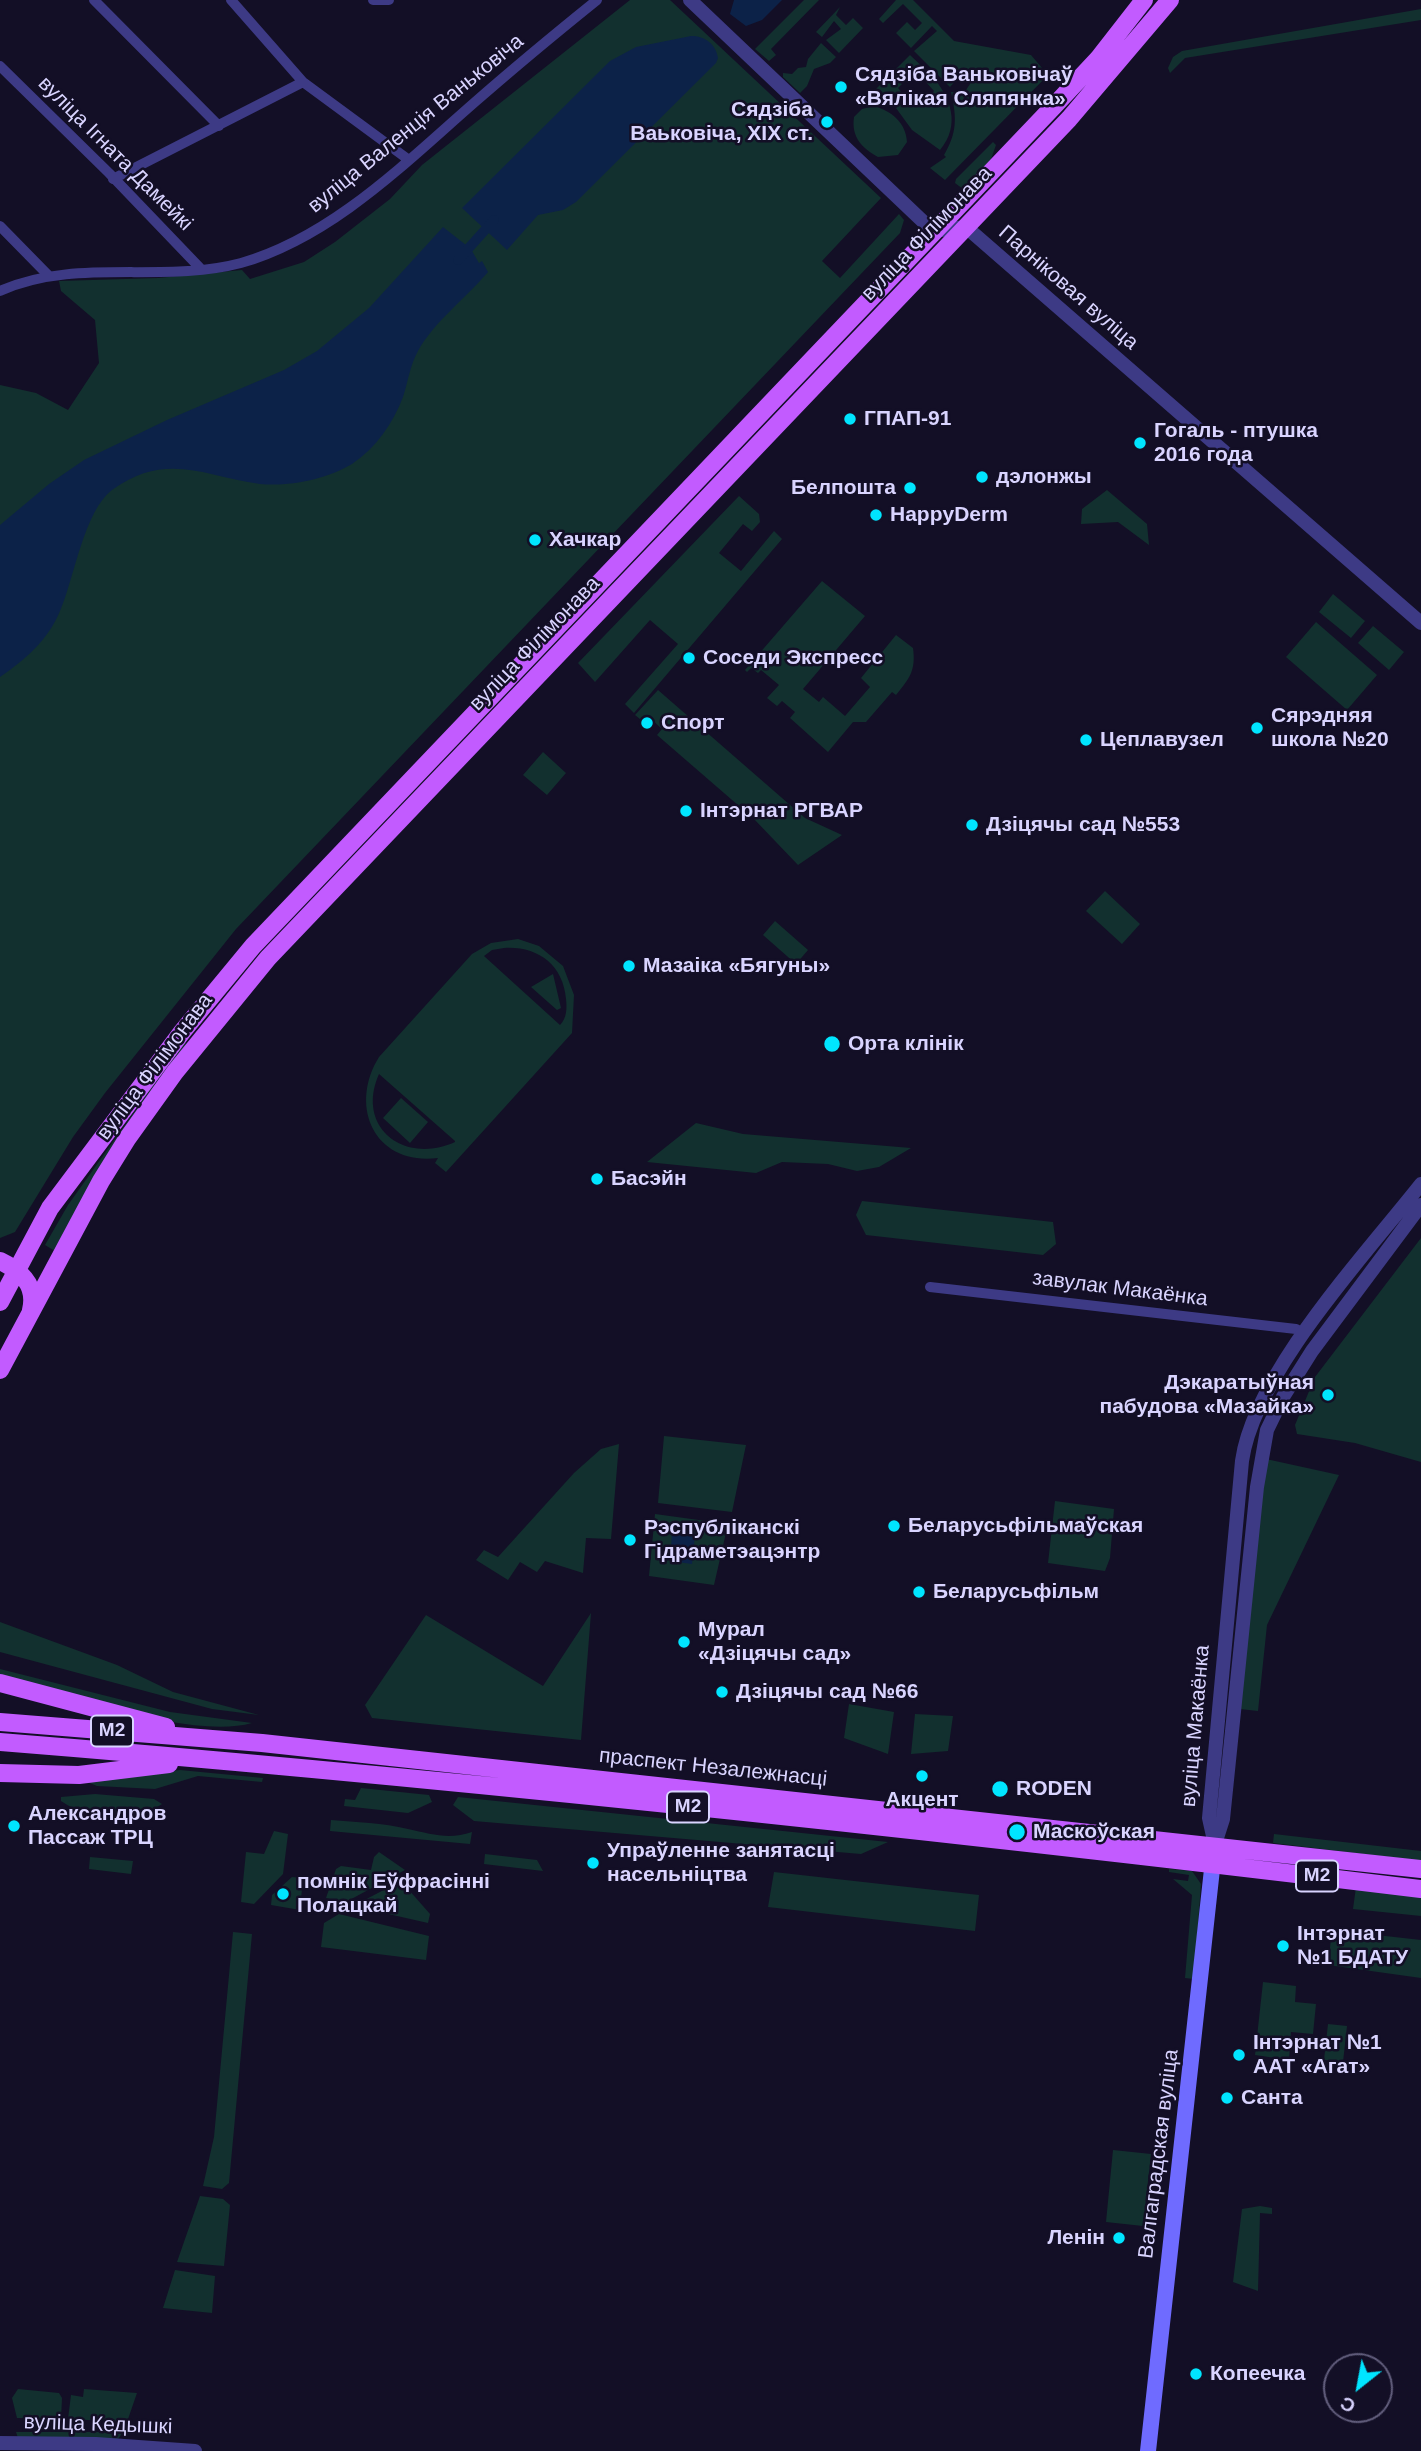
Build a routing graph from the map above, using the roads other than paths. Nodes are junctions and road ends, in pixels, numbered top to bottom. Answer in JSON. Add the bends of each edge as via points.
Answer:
{"nodes":[{"id":1,"x":94,"y":0,"type":"edge"},
{"id":2,"x":231,"y":0,"type":"edge"},
{"id":3,"x":373,"y":0,"type":"edge"},
{"id":4,"x":390,"y":0,"type":"edge"},
{"id":5,"x":597,"y":0,"type":"edge"},
{"id":6,"x":690,"y":0,"type":"edge"},
{"id":7,"x":1144,"y":0,"type":"edge"},
{"id":8,"x":1170,"y":0,"type":"edge"},
{"id":9,"x":0,"y":66,"type":"edge"},
{"id":10,"x":303,"y":82,"type":"junction"},
{"id":11,"x":219,"y":126,"type":"junction"},
{"id":12,"x":410,"y":160,"type":"junction"},
{"id":13,"x":113,"y":179,"type":"junction"},
{"id":14,"x":0,"y":226,"type":"edge"},
{"id":15,"x":966,"y":227,"type":"junction"},
{"id":16,"x":933,"y":231,"type":"junction"},
{"id":17,"x":201,"y":270,"type":"junction"},
{"id":18,"x":48,"y":275,"type":"junction"},
{"id":19,"x":0,"y":291,"type":"edge"},
{"id":20,"x":771,"y":402,"type":"junction"},
{"id":21,"x":785,"y":416,"type":"junction"},
{"id":22,"x":610,"y":570,"type":"junction"},
{"id":23,"x":624,"y":583,"type":"junction"},
{"id":24,"x":1421,"y":623,"type":"edge"},
{"id":25,"x":523,"y":661,"type":"junction"},
{"id":26,"x":538,"y":674,"type":"junction"},
{"id":27,"x":202,"y":1006,"type":"junction"},
{"id":28,"x":217,"y":1019,"type":"junction"},
{"id":29,"x":1421,"y":1184,"type":"edge"},
{"id":30,"x":1421,"y":1205,"type":"edge"},
{"id":31,"x":0,"y":1261,"type":"edge"},
{"id":32,"x":16,"y":1270,"type":"junction"},
{"id":33,"x":930,"y":1287,"type":"dead end"},
{"id":34,"x":0,"y":1302,"type":"edge"},
{"id":35,"x":30,"y":1314,"type":"junction"},
{"id":36,"x":1304,"y":1334,"type":"junction"},
{"id":37,"x":0,"y":1370,"type":"edge"},
{"id":38,"x":1246,"y":1436,"type":"junction"},
{"id":39,"x":1264,"y":1440,"type":"junction"},
{"id":40,"x":0,"y":1683,"type":"edge"},
{"id":41,"x":0,"y":1722,"type":"edge"},
{"id":42,"x":225,"y":1741,"type":"junction"},
{"id":43,"x":0,"y":1742,"type":"edge"},
{"id":44,"x":204,"y":1761,"type":"junction"},
{"id":45,"x":0,"y":1773,"type":"edge"},
{"id":46,"x":1214,"y":1854,"type":"junction"},
{"id":47,"x":1421,"y":1869,"type":"edge"},
{"id":48,"x":1421,"y":1889,"type":"edge"},
{"id":49,"x":0,"y":2443,"type":"edge"},
{"id":50,"x":129,"y":2448,"type":"edge"},
{"id":51,"x":195,"y":2451,"type":"edge"},
{"id":52,"x":1148,"y":2451,"type":"edge"}],
"edges":[{"from":1,"to":11,"type":"street"},
{"from":2,"to":10,"type":"street"},
{"from":3,"to":4,"type":"street"},
{"from":5,"to":12,"type":"street","name":"вуліца Валенція Ваньковіча"},
{"from":6,"to":16,"type":"street"},
{"from":7,"to":16,"type":"main road","name":"вуліца Філімонава","via":[[1089,68]]},
{"from":8,"to":15,"type":"main road","name":"вуліца Філімонава","via":[[1069,119]]},
{"from":9,"to":13,"type":"street","name":"вуліца Ігната Дамейкі"},
{"from":10,"to":11,"type":"street"},
{"from":10,"to":12,"type":"street"},
{"from":11,"to":13,"type":"street"},
{"from":12,"to":17,"type":"street","name":"вуліца Валенція Ваньковіча","via":[[300,240],[240,263]]},
{"from":13,"to":17,"type":"street","name":"вуліца Ігната Дамейкі"},
{"from":14,"to":18,"type":"street"},
{"from":15,"to":16,"type":"street","name":"Парніковая вуліца"},
{"from":15,"to":21,"type":"main road","name":"вуліца Філімонава"},
{"from":15,"to":24,"type":"street","name":"Парніковая вуліца"},
{"from":16,"to":20,"type":"main road","name":"вуліца Філімонава"},
{"from":17,"to":18,"type":"street","name":"вуліца Валенція Ваньковіча"},
{"from":18,"to":19,"type":"street","name":"вуліца Валенція Ваньковіча"},
{"from":20,"to":21,"type":"main road"},
{"from":20,"to":22,"type":"main road","name":"вуліца Філімонава"},
{"from":21,"to":23,"type":"main road","name":"вуліца Філімонава"},
{"from":22,"to":23,"type":"main road"},
{"from":22,"to":25,"type":"main road","name":"вуліца Філімонава"},
{"from":23,"to":26,"type":"main road","name":"вуліца Філімонава"},
{"from":25,"to":26,"type":"main road"},
{"from":25,"to":27,"type":"main road","name":"вуліца Філімонава","via":[[312,881]]},
{"from":26,"to":28,"type":"main road","name":"вуліца Філімонава","via":[[327,894]]},
{"from":27,"to":28,"type":"main road"},
{"from":27,"to":32,"type":"main road","name":"вуліца Філімонава","via":[[50,1208]]},
{"from":28,"to":35,"type":"main road","name":"вуліца Філімонава","via":[[174,1072],[113,1162]]},
{"from":29,"to":36,"type":"street","name":"вуліца Макаёнка"},
{"from":30,"to":39,"type":"street","name":"вуліца Макаёнка","via":[[1312,1351],[1276,1409]]},
{"from":31,"to":32,"type":"main road"},
{"from":32,"to":34,"type":"main road","name":"вуліца Філімонава"},
{"from":32,"to":35,"type":"main road","via":[[31,1290]]},
{"from":33,"to":36,"type":"street","name":"завулак Макаёнка","via":[[1296,1329]]},
{"from":35,"to":37,"type":"main road","name":"вуліца Філімонава"},
{"from":36,"to":38,"type":"street","name":"вуліца Макаёнка","via":[[1259,1405]]},
{"from":38,"to":39,"type":"street"},
{"from":38,"to":46,"type":"street","name":"вуліца Макаёнка","via":[[1209,1818]]},
{"from":39,"to":46,"type":"street","name":"вуліца Макаёнка","via":[[1223,1819]]},
{"from":40,"to":42,"type":"main road"},
{"from":41,"to":42,"type":"main road","name":"праспект Незалежнасці","number":"М2"},
{"from":42,"to":46,"type":"main road","name":"праспект Незалежнасці","number":"М2"},
{"from":43,"to":44,"type":"main road","name":"праспект Незалежнасці","number":"М2"},
{"from":44,"to":45,"type":"main road","via":[[79,1774]]},
{"from":44,"to":46,"type":"main road","name":"праспект Незалежнасці","number":"М2"},
{"from":46,"to":47,"type":"main road","name":"праспект Незалежнасці","number":"М2"},
{"from":46,"to":48,"type":"main road","name":"праспект Незалежнасці","number":"М2"},
{"from":46,"to":52,"type":"main road","name":"Валгаградская вуліца"},
{"from":49,"to":50,"type":"street","name":"вуліца Кедышкі"},
{"from":50,"to":51,"type":"street","name":"вуліца Кедышкі"}]}
